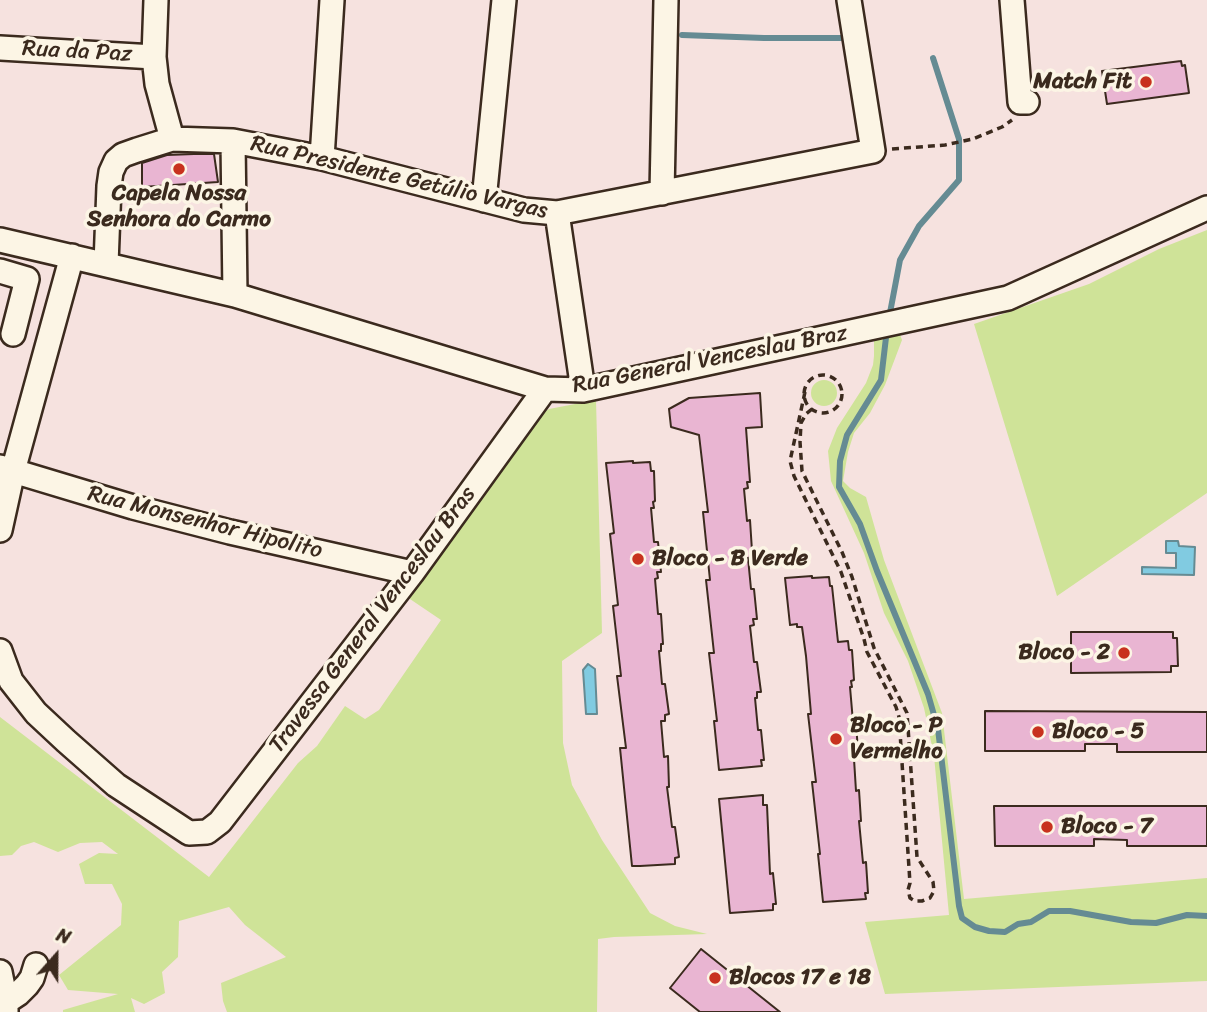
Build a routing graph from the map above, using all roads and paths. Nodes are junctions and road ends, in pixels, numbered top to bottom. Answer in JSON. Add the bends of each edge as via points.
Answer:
{"nodes":[{"id":1,"x":156,"y":0,"type":"edge"},
{"id":2,"x":332,"y":0,"type":"edge"},
{"id":3,"x":504,"y":0,"type":"edge"},
{"id":4,"x":666,"y":0,"type":"edge"},
{"id":5,"x":849,"y":0,"type":"edge"},
{"id":6,"x":1012,"y":0,"type":"edge"},
{"id":7,"x":0,"y":48,"type":"edge"},
{"id":8,"x":154,"y":57,"type":"junction"},
{"id":9,"x":1024,"y":102,"type":"joint"},
{"id":10,"x":172,"y":139,"type":"junction"},
{"id":11,"x":233,"y":141,"type":"junction"},
{"id":12,"x":873,"y":151,"type":"junction"},
{"id":13,"x":322,"y":158,"type":"junction"},
{"id":14,"x":662,"y":193,"type":"junction"},
{"id":15,"x":484,"y":200,"type":"junction"},
{"id":16,"x":1207,"y":208,"type":"edge"},
{"id":17,"x":557,"y":214,"type":"junction"},
{"id":18,"x":0,"y":240,"type":"edge"},
{"id":19,"x":72,"y":256,"type":"junction"},
{"id":20,"x":106,"y":264,"type":"junction"},
{"id":21,"x":0,"y":271,"type":"edge"},
{"id":22,"x":235,"y":295,"type":"junction"},
{"id":23,"x":13,"y":334,"type":"dead end"},
{"id":24,"x":545,"y":389,"type":"junction"},
{"id":25,"x":583,"y":390,"type":"junction"},
{"id":26,"x":804,"y":392,"type":"junction"},
{"id":27,"x":812,"y":409,"type":"junction"},
{"id":28,"x":7,"y":469,"type":"edge"},
{"id":29,"x":0,"y":530,"type":"edge"},
{"id":30,"x":412,"y":573,"type":"junction"},
{"id":31,"x":0,"y":651,"type":"edge"},
{"id":32,"x":36,"y":965,"type":"dead end"},
{"id":33,"x":0,"y":972,"type":"edge"},
{"id":34,"x":6,"y":1007,"type":"edge"}],
"edges":[{"from":1,"to":8,"type":"street"},
{"from":2,"to":13,"type":"street"},
{"from":3,"to":15,"type":"street"},
{"from":4,"to":14,"type":"street"},
{"from":5,"to":12,"type":"street"},
{"from":6,"to":9,"type":"street"},
{"from":7,"to":8,"type":"street","name":"Rua da Paz"},
{"from":8,"to":10,"type":"street"},
{"from":9,"to":12,"type":"path","via":[[1015,118],[973,139]]},
{"from":10,"to":11,"type":"street","name":"Rua Presidente Getúlio Vargas"},
{"from":10,"to":20,"type":"street","name":"Rua Presidente Getúlio Vargas","via":[[116,161],[109,186]]},
{"from":11,"to":13,"type":"street","name":"Rua Presidente Getúlio Vargas"},
{"from":11,"to":22,"type":"street"},
{"from":12,"to":14,"type":"street","name":"Rua Presidente Getúlio Vargas"},
{"from":13,"to":15,"type":"street","name":"Rua Presidente Getúlio Vargas"},
{"from":14,"to":17,"type":"street","name":"Rua Presidente Getúlio Vargas"},
{"from":15,"to":17,"type":"street","name":"Rua Presidente Getúlio Vargas"},
{"from":16,"to":25,"type":"street","name":"Rua General Venceslau Braz","via":[[1008,298]]},
{"from":17,"to":25,"type":"street"},
{"from":18,"to":19,"type":"street","name":"Rua General Venceslau Braz"},
{"from":19,"to":20,"type":"street","name":"Rua General Venceslau Braz"},
{"from":19,"to":28,"type":"street"},
{"from":20,"to":22,"type":"street","name":"Rua General Venceslau Braz"},
{"from":21,"to":23,"type":"street","via":[[27,279]]},
{"from":22,"to":24,"type":"street","name":"Rua General Venceslau Braz"},
{"from":24,"to":25,"type":"street","name":"Rua General Venceslau Braz"},
{"from":24,"to":30,"type":"street","name":"Travessa General Venceslau Bras"},
{"from":26,"to":27,"type":"path"},
{"from":26,"to":27,"type":"path","via":[[819,375],[831,376],[839,384],[842,397],[836,408]]},
{"from":26,"to":27,"type":"path","via":[[790,461],[841,572],[867,652],[900,717],[908,890],[910,898],[922,901],[934,891],[917,857],[907,712],[874,648],[842,552],[802,471],[801,423]]},
{"from":28,"to":29,"type":"street"},
{"from":28,"to":30,"type":"street","name":"Rua Monsenhor Hipolito","via":[[182,519]]},
{"from":30,"to":31,"type":"street","name":"Travessa General Venceslau Bras","via":[[220,822],[207,832],[188,833],[117,785],[36,713],[11,681]]},
{"from":32,"to":34,"type":"street","via":[[27,985]]},
{"from":33,"to":34,"type":"street"}]}
